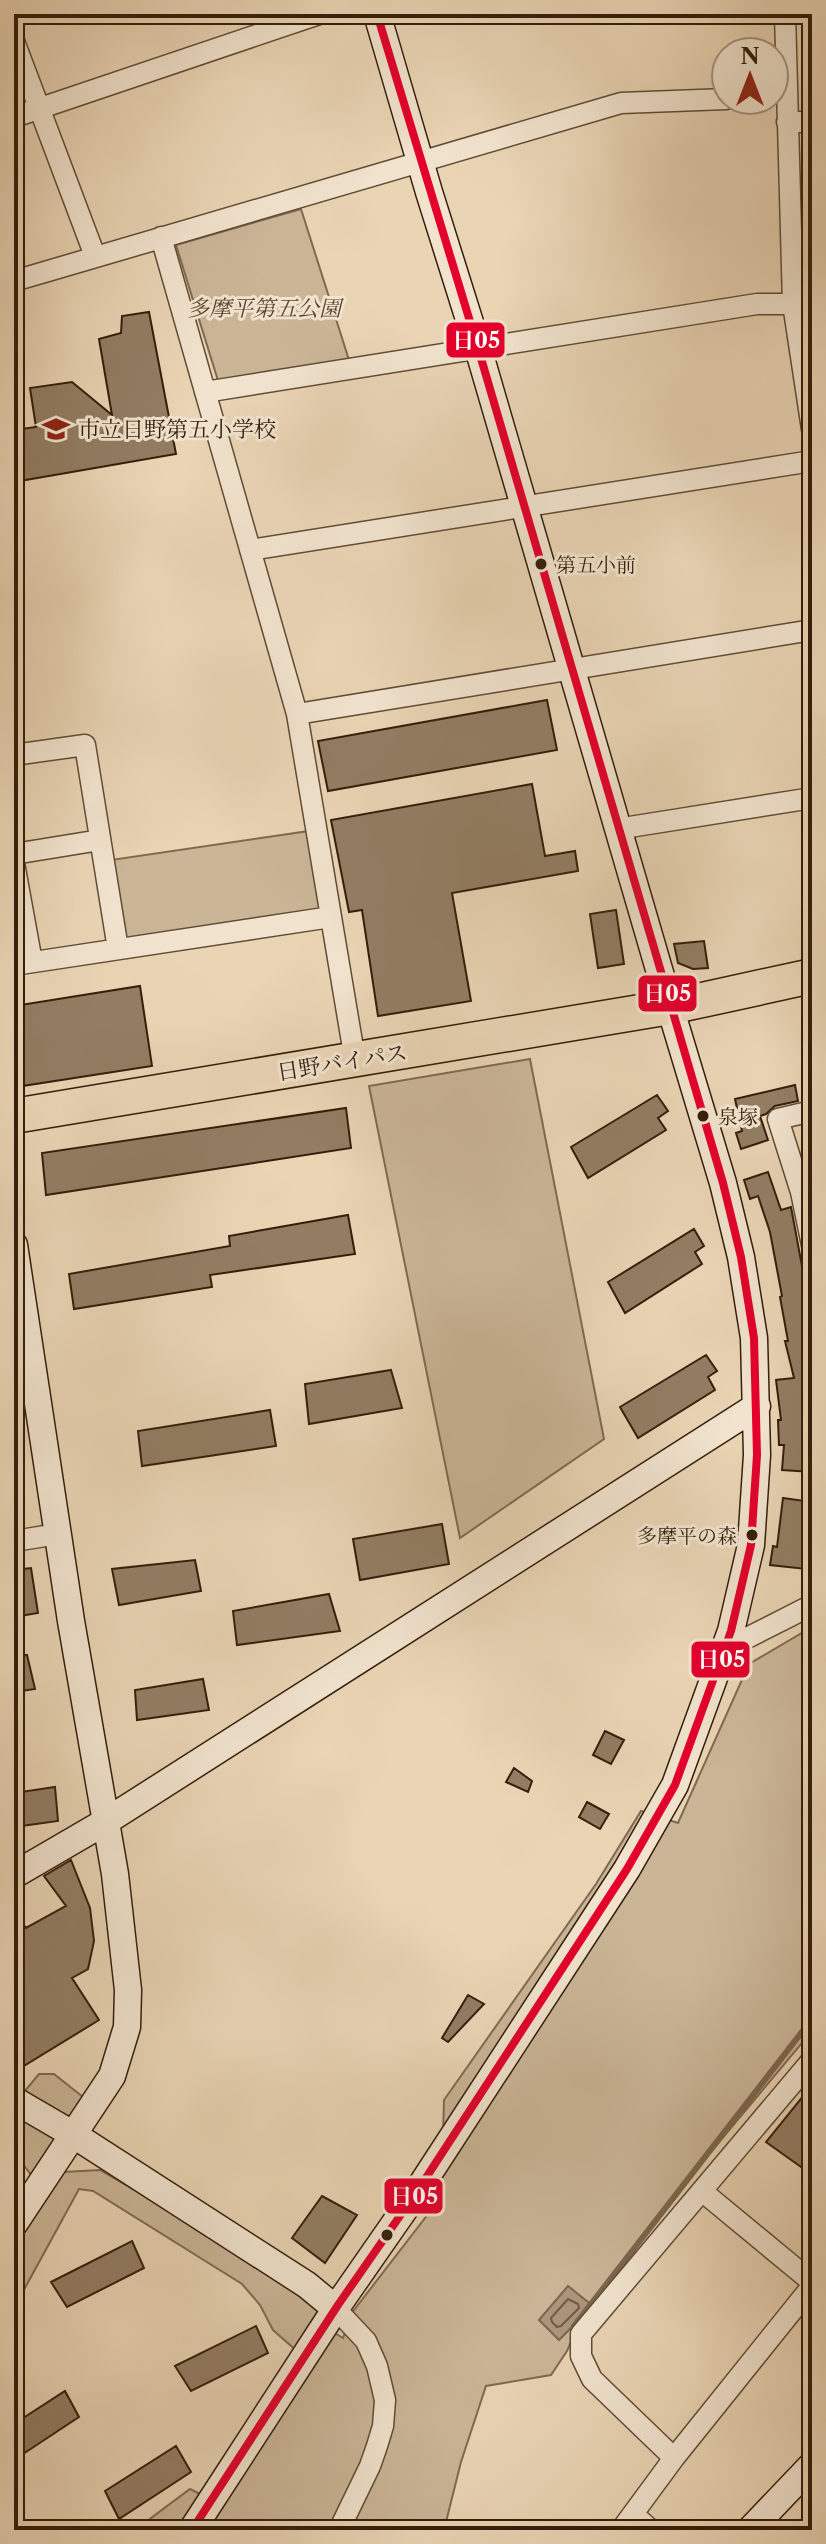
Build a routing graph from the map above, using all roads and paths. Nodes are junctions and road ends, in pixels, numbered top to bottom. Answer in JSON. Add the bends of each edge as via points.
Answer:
{"nodes":[{"id":1,"x":319,"y":14,"type":"edge"},
{"id":2,"x":377,"y":14,"type":"edge"},
{"id":3,"x":785,"y":14,"type":"edge"},
{"id":4,"x":784,"y":36,"type":"edge"},
{"id":5,"x":14,"y":41,"type":"edge"},
{"id":6,"x":710,"y":100,"type":"edge"},
{"id":7,"x":39,"y":108,"type":"junction"},
{"id":8,"x":785,"y":116,"type":"edge"},
{"id":9,"x":14,"y":117,"type":"edge"},
{"id":10,"x":787,"y":122,"type":"junction"},
{"id":11,"x":812,"y":122,"type":"edge"},
{"id":12,"x":420,"y":162,"type":"junction"},
{"id":13,"x":161,"y":237,"type":"junction"},
{"id":14,"x":95,"y":256,"type":"junction"},
{"id":15,"x":14,"y":281,"type":"edge"},
{"id":16,"x":802,"y":304,"type":"edge"},
{"id":17,"x":478,"y":348,"type":"junction"},
{"id":18,"x":205,"y":392,"type":"junction"},
{"id":19,"x":812,"y":429,"type":"edge"},
{"id":20,"x":812,"y":461,"type":"edge"},
{"id":21,"x":524,"y":507,"type":"junction"},
{"id":22,"x":250,"y":550,"type":"junction"},
{"id":23,"x":812,"y":630,"type":"edge"},
{"id":24,"x":571,"y":668,"type":"junction"},
{"id":25,"x":297,"y":714,"type":"junction"},
{"id":26,"x":14,"y":755,"type":"edge"},
{"id":27,"x":812,"y":798,"type":"edge"},
{"id":28,"x":617,"y":829,"type":"junction"},
{"id":29,"x":100,"y":840,"type":"junction"},
{"id":30,"x":14,"y":854,"type":"edge"},
{"id":31,"x":14,"y":863,"type":"edge"},
{"id":32,"x":331,"y":917,"type":"junction"},
{"id":33,"x":118,"y":949,"type":"junction"},
{"id":34,"x":23,"y":963,"type":"edge"},
{"id":35,"x":812,"y":976,"type":"edge"},
{"id":36,"x":812,"y":994,"type":"edge"},
{"id":37,"x":670,"y":1007,"type":"junction"},
{"id":38,"x":355,"y":1060,"type":"junction"},
{"id":39,"x":812,"y":1111,"type":"edge"},
{"id":40,"x":14,"y":1116,"type":"edge"},
{"id":41,"x":14,"y":1245,"type":"edge"},
{"id":42,"x":812,"y":1245,"type":"edge"},
{"id":43,"x":21,"y":1332,"type":"edge"},
{"id":44,"x":757,"y":1406,"type":"junction"},
{"id":45,"x":58,"y":1534,"type":"junction"},
{"id":46,"x":14,"y":1541,"type":"edge"},
{"id":47,"x":812,"y":1605,"type":"edge"},
{"id":48,"x":728,"y":1638,"type":"junction"},
{"id":49,"x":105,"y":1822,"type":"junction"},
{"id":50,"x":14,"y":1875,"type":"edge"},
{"id":51,"x":812,"y":2060,"type":"edge"},
{"id":52,"x":14,"y":2100,"type":"edge"},
{"id":53,"x":74,"y":2135,"type":"junction"},
{"id":54,"x":703,"y":2192,"type":"junction"},
{"id":55,"x":14,"y":2224,"type":"edge"},
{"id":56,"x":812,"y":2284,"type":"edge"},
{"id":57,"x":336,"y":2309,"type":"junction"},
{"id":58,"x":674,"y":2458,"type":"junction"},
{"id":59,"x":812,"y":2465,"type":"edge"},
{"id":60,"x":627,"y":2522,"type":"edge"},
{"id":61,"x":192,"y":2530,"type":"edge"},
{"id":62,"x":339,"y":2530,"type":"edge"},
{"id":63,"x":651,"y":2530,"type":"edge"},
{"id":64,"x":750,"y":2530,"type":"edge"}],
"edges":[{"from":1,"to":7,"type":"street"},
{"from":2,"to":12,"type":"street"},
{"from":3,"to":4,"type":"street"},
{"from":5,"to":7,"type":"street"},
{"from":6,"to":12,"type":"street","via":[[621,103]]},
{"from":7,"to":9,"type":"street"},
{"from":7,"to":14,"type":"street"},
{"from":8,"to":10,"type":"street"},
{"from":10,"to":11,"type":"street"},
{"from":10,"to":16,"type":"street"},
{"from":12,"to":13,"type":"street"},
{"from":12,"to":17,"type":"street"},
{"from":13,"to":14,"type":"street"},
{"from":13,"to":18,"type":"street"},
{"from":14,"to":15,"type":"street"},
{"from":16,"to":17,"type":"street","via":[[757,304]]},
{"from":16,"to":19,"type":"street"},
{"from":17,"to":18,"type":"street"},
{"from":17,"to":21,"type":"street"},
{"from":18,"to":22,"type":"street"},
{"from":20,"to":21,"type":"street"},
{"from":21,"to":22,"type":"street"},
{"from":21,"to":24,"type":"street"},
{"from":22,"to":25,"type":"street"},
{"from":23,"to":24,"type":"street"},
{"from":24,"to":25,"type":"street"},
{"from":24,"to":28,"type":"street"},
{"from":25,"to":32,"type":"street"},
{"from":26,"to":29,"type":"street","via":[[85,745]]},
{"from":27,"to":28,"type":"street"},
{"from":28,"to":37,"type":"street"},
{"from":29,"to":30,"type":"street"},
{"from":29,"to":33,"type":"street"},
{"from":31,"to":34,"type":"street"},
{"from":32,"to":33,"type":"street"},
{"from":32,"to":38,"type":"street"},
{"from":33,"to":34,"type":"street"},
{"from":35,"to":37,"type":"highway","name":"日野バイパス"},
{"from":36,"to":37,"type":"highway","name":"日野バイパス"},
{"from":37,"to":38,"type":"highway","name":"日野バイパス"},
{"from":37,"to":44,"type":"street","via":[[741,1257],[754,1338]]},
{"from":38,"to":40,"type":"highway","name":"日野バイパス"},
{"from":39,"to":42,"type":"street","via":[[778,1119]]},
{"from":41,"to":43,"type":"street"},
{"from":43,"to":45,"type":"street"},
{"from":44,"to":48,"type":"street","via":[[751,1545]]},
{"from":44,"to":49,"type":"street"},
{"from":45,"to":46,"type":"street"},
{"from":45,"to":49,"type":"street"},
{"from":47,"to":48,"type":"street","via":[[749,1637]]},
{"from":48,"to":57,"type":"street","via":[[675,1785],[627,1869]]},
{"from":49,"to":50,"type":"street"},
{"from":49,"to":53,"type":"street","via":[[124,1938],[127,2027],[112,2076]]},
{"from":51,"to":54,"type":"street"},
{"from":52,"to":53,"type":"street"},
{"from":53,"to":55,"type":"street"},
{"from":53,"to":57,"type":"street"},
{"from":54,"to":56,"type":"street"},
{"from":54,"to":58,"type":"street","via":[[581,2334],[581,2356],[592,2379]]},
{"from":56,"to":58,"type":"street"},
{"from":57,"to":61,"type":"street"},
{"from":57,"to":62,"type":"street","via":[[366,2341],[385,2400],[370,2466]]},
{"from":58,"to":60,"type":"street"},
{"from":59,"to":64,"type":"street"},
{"from":60,"to":63,"type":"street"}]}
